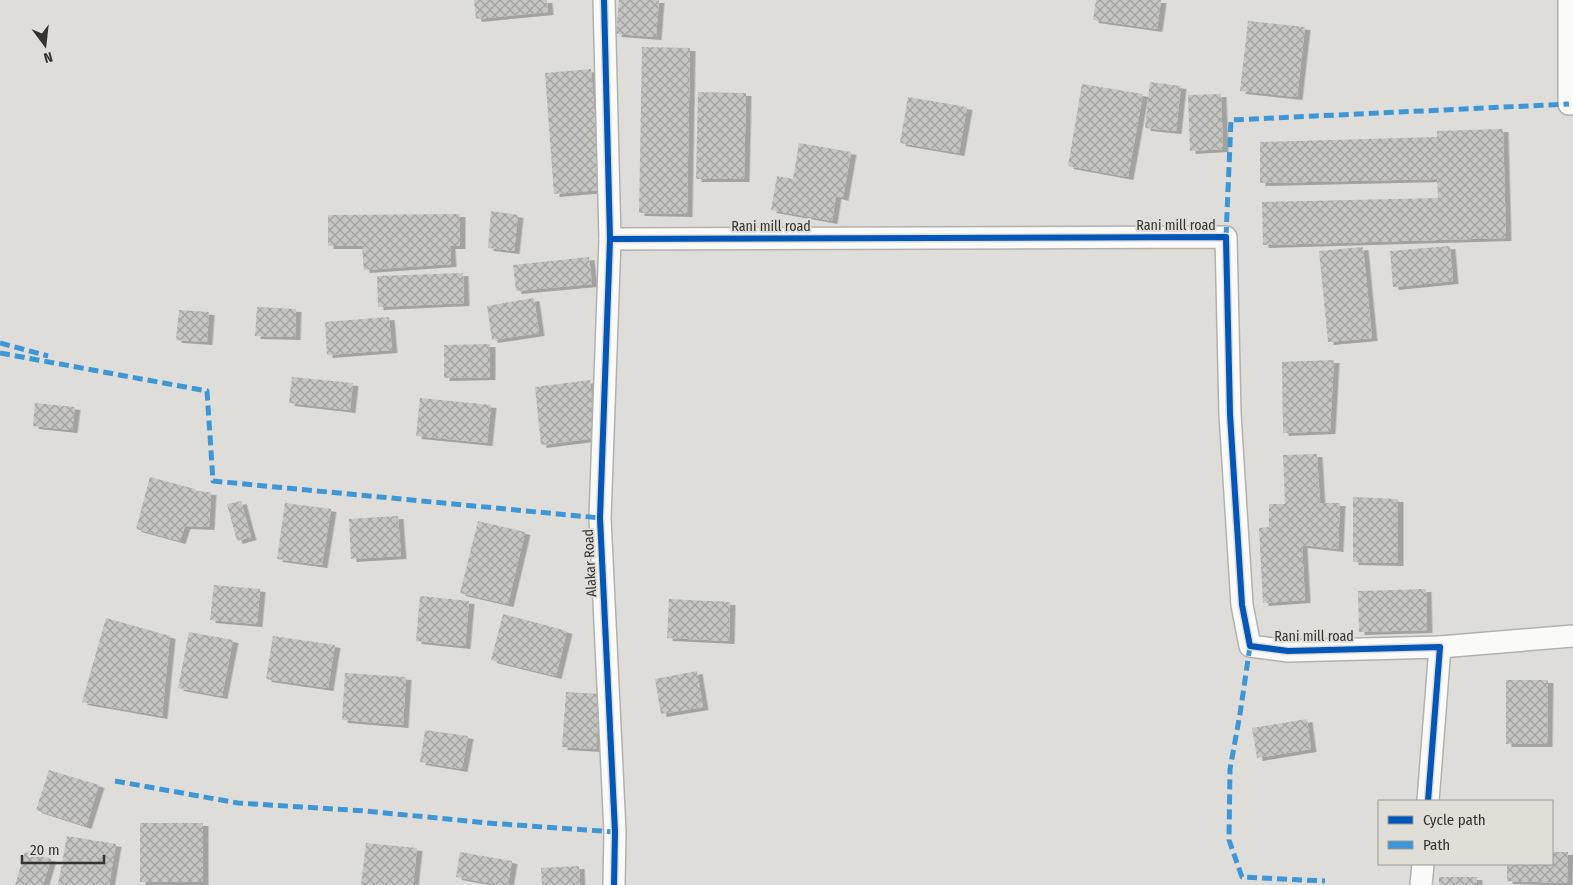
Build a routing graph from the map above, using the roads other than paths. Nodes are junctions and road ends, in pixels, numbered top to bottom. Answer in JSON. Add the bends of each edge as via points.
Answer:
{"nodes":[{"id":1,"x":604,"y":0,"type":"edge"},
{"id":2,"x":1570,"y":0,"type":"edge"},
{"id":3,"x":1569,"y":104,"type":"dead end"},
{"id":4,"x":610,"y":239,"type":"junction"},
{"id":5,"x":1573,"y":636,"type":"edge"},
{"id":6,"x":1440,"y":647,"type":"junction"},
{"id":7,"x":1428,"y":800,"type":"edge"},
{"id":8,"x":1423,"y":865,"type":"edge"},
{"id":9,"x":614,"y":885,"type":"edge"},
{"id":10,"x":1421,"y":885,"type":"edge"}],
"edges":[{"from":1,"to":4,"type":"street"},
{"from":2,"to":3,"type":"street"},
{"from":4,"to":6,"type":"street","name":"Rani mill road","via":[[1226,237],[1230,414],[1242,604],[1250,646],[1288,651]]},
{"from":4,"to":9,"type":"street","name":"Alakar Road","via":[[600,518],[615,832]]},
{"from":5,"to":6,"type":"street"},
{"from":6,"to":7,"type":"street"},
{"from":8,"to":10,"type":"street"}]}
